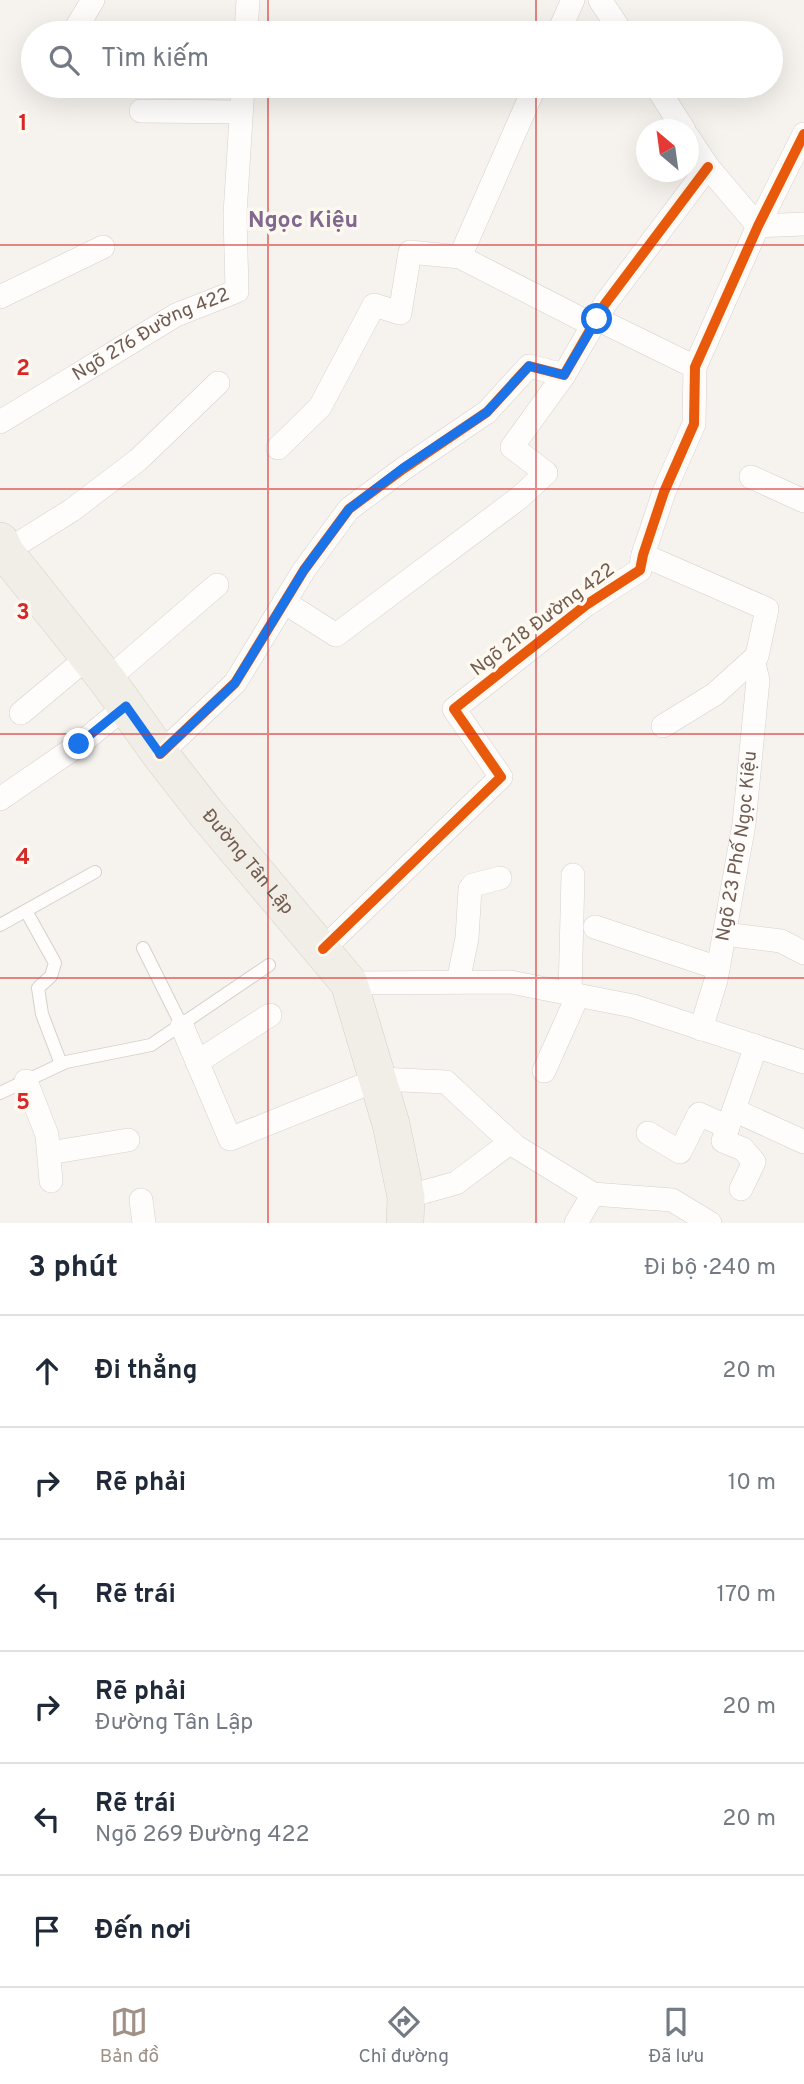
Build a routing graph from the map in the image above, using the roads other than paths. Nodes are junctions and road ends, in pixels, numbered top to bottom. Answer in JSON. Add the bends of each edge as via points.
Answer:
{"nodes":[{"id":1,"x":93,"y":0,"type":"edge"},
{"id":2,"x":248,"y":0,"type":"edge"},
{"id":3,"x":573,"y":0,"type":"edge"},
{"id":4,"x":600,"y":0,"type":"edge"},
{"id":5,"x":80,"y":21,"type":"edge"},
{"id":6,"x":247,"y":21,"type":"edge"},
{"id":7,"x":563,"y":21,"type":"edge"},
{"id":8,"x":614,"y":21,"type":"edge"},
{"id":9,"x":242,"y":98,"type":"edge"},
{"id":10,"x":530,"y":98,"type":"edge"},
{"id":11,"x":664,"y":98,"type":"edge"},
{"id":12,"x":141,"y":111,"type":"dead end"},
{"id":13,"x":241,"y":112,"type":"junction"},
{"id":14,"x":677,"y":119,"type":"edge"},
{"id":15,"x":804,"y":134,"type":"edge"},
{"id":16,"x":699,"y":154,"type":"edge"},
{"id":17,"x":708,"y":167,"type":"junction"},
{"id":18,"x":804,"y":224,"type":"edge"},
{"id":19,"x":758,"y":226,"type":"junction"},
{"id":20,"x":103,"y":247,"type":"dead end"},
{"id":21,"x":460,"y":257,"type":"junction"},
{"id":22,"x":0,"y":297,"type":"edge"},
{"id":23,"x":595,"y":322,"type":"junction"},
{"id":24,"x":695,"y":368,"type":"junction"},
{"id":25,"x":564,"y":375,"type":"junction"},
{"id":26,"x":218,"y":383,"type":"dead end"},
{"id":27,"x":0,"y":422,"type":"edge"},
{"id":28,"x":278,"y":448,"type":"dead end"},
{"id":29,"x":751,"y":477,"type":"dead end"},
{"id":30,"x":804,"y":501,"type":"edge"},
{"id":31,"x":3,"y":547,"type":"edge"},
{"id":32,"x":643,"y":555,"type":"junction"},
{"id":33,"x":217,"y":585,"type":"dead end"},
{"id":34,"x":284,"y":602,"type":"junction"},
{"id":35,"x":753,"y":660,"type":"junction"},
{"id":36,"x":107,"y":681,"type":"junction"},
{"id":37,"x":21,"y":713,"type":"dead end"},
{"id":38,"x":663,"y":726,"type":"dead end"},
{"id":39,"x":160,"y":754,"type":"junction"},
{"id":40,"x":0,"y":799,"type":"edge"},
{"id":41,"x":95,"y":872,"type":"dead end"},
{"id":42,"x":573,"y":875,"type":"dead end"},
{"id":43,"x":500,"y":878,"type":"dead end"},
{"id":44,"x":26,"y":911,"type":"junction"},
{"id":45,"x":0,"y":925,"type":"edge"},
{"id":46,"x":595,"y":927,"type":"dead end"},
{"id":47,"x":724,"y":934,"type":"junction"},
{"id":48,"x":143,"y":948,"type":"dead end"},
{"id":49,"x":323,"y":949,"type":"junction"},
{"id":50,"x":804,"y":953,"type":"edge"},
{"id":51,"x":269,"y":965,"type":"dead end"},
{"id":52,"x":718,"y":968,"type":"junction"},
{"id":53,"x":349,"y":982,"type":"junction"},
{"id":54,"x":458,"y":982,"type":"junction"},
{"id":55,"x":574,"y":994,"type":"junction"},
{"id":56,"x":270,"y":1015,"type":"dead end"},
{"id":57,"x":182,"y":1026,"type":"junction"},
{"id":58,"x":701,"y":1029,"type":"junction"},
{"id":59,"x":756,"y":1046,"type":"junction"},
{"id":60,"x":197,"y":1062,"type":"junction"},
{"id":61,"x":804,"y":1062,"type":"edge"},
{"id":62,"x":61,"y":1064,"type":"junction"},
{"id":63,"x":544,"y":1071,"type":"dead end"},
{"id":64,"x":379,"y":1079,"type":"junction"},
{"id":65,"x":26,"y":1081,"type":"junction"},
{"id":66,"x":0,"y":1093,"type":"edge"},
{"id":67,"x":731,"y":1118,"type":"junction"},
{"id":68,"x":648,"y":1133,"type":"dead end"},
{"id":69,"x":128,"y":1140,"type":"dead end"},
{"id":70,"x":511,"y":1142,"type":"junction"},
{"id":71,"x":804,"y":1142,"type":"edge"},
{"id":72,"x":49,"y":1153,"type":"junction"},
{"id":73,"x":51,"y":1181,"type":"dead end"},
{"id":74,"x":741,"y":1189,"type":"dead end"},
{"id":75,"x":593,"y":1194,"type":"junction"},
{"id":76,"x":405,"y":1210,"type":"edge"},
{"id":77,"x":576,"y":1223,"type":"edge"},
{"id":78,"x":708,"y":1223,"type":"edge"}],
"edges":[{"from":1,"to":5,"type":"street"},
{"from":2,"to":6,"type":"street"},
{"from":3,"to":7,"type":"street"},
{"from":4,"to":8,"type":"street"},
{"from":9,"to":13,"type":"street","name":"Ngõ 276 Đường 422"},
{"from":10,"to":21,"type":"street"},
{"from":11,"to":14,"type":"street"},
{"from":12,"to":13,"type":"street"},
{"from":13,"to":27,"type":"street","name":"Ngõ 276 Đường 422","via":[[235,214],[237,291],[176,315]]},
{"from":15,"to":19,"type":"street"},
{"from":16,"to":17,"type":"street"},
{"from":17,"to":19,"type":"street"},
{"from":17,"to":23,"type":"street"},
{"from":18,"to":19,"type":"street"},
{"from":19,"to":24,"type":"street"},
{"from":20,"to":22,"type":"street"},
{"from":21,"to":23,"type":"street"},
{"from":21,"to":28,"type":"street","via":[[410,252],[400,313],[374,305],[320,407]]},
{"from":23,"to":24,"type":"street"},
{"from":23,"to":25,"type":"street"},
{"from":24,"to":32,"type":"street","name":"Ngõ 218 Đường 422","via":[[694,424]]},
{"from":25,"to":34,"type":"street","via":[[529,366],[487,412],[349,509]]},
{"from":25,"to":34,"type":"street","via":[[512,447],[546,474],[519,498],[336,635]]},
{"from":26,"to":31,"type":"street","via":[[138,460],[72,510]]},
{"from":29,"to":30,"type":"street"},
{"from":31,"to":36,"type":"main road","name":"Đường Tân Lập"},
{"from":32,"to":35,"type":"street","via":[[767,609]]},
{"from":32,"to":49,"type":"street","name":"Ngõ 218 Đường 422","via":[[640,570],[586,605],[454,709],[501,777]]},
{"from":33,"to":36,"type":"street"},
{"from":34,"to":39,"type":"street","via":[[235,683]]},
{"from":35,"to":38,"type":"street","via":[[715,694]]},
{"from":35,"to":47,"type":"street","name":"Ngõ 23 Phố Ngọc Kiệu","via":[[758,680],[745,811]]},
{"from":36,"to":37,"type":"street"},
{"from":36,"to":39,"type":"main road","name":"Đường Tân Lập"},
{"from":36,"to":40,"type":"street","via":[[79,744]]},
{"from":39,"to":49,"type":"main road","name":"Đường Tân Lập"},
{"from":41,"to":44,"type":"lane"},
{"from":42,"to":55,"type":"street"},
{"from":43,"to":54,"type":"street","via":[[470,888]]},
{"from":44,"to":45,"type":"lane"},
{"from":44,"to":62,"type":"lane","via":[[55,963],[51,976],[38,988],[42,1014]]},
{"from":46,"to":52,"type":"street"},
{"from":47,"to":50,"type":"street","via":[[781,941]]},
{"from":47,"to":52,"type":"street","name":"Ngõ 23 Phố Ngọc Kiệu"},
{"from":48,"to":57,"type":"lane"},
{"from":49,"to":53,"type":"main road","name":"Đường Tân Lập"},
{"from":51,"to":57,"type":"lane"},
{"from":52,"to":58,"type":"street","name":"Ngõ 23 Phố Ngọc Kiệu"},
{"from":53,"to":54,"type":"street"},
{"from":53,"to":64,"type":"main road","name":"Đường Tân Lập"},
{"from":54,"to":55,"type":"street","via":[[510,982]]},
{"from":55,"to":58,"type":"street","via":[[633,1006]]},
{"from":55,"to":63,"type":"street"},
{"from":56,"to":60,"type":"street"},
{"from":57,"to":60,"type":"street"},
{"from":57,"to":62,"type":"lane","via":[[151,1045]]},
{"from":58,"to":59,"type":"street"},
{"from":59,"to":61,"type":"street"},
{"from":59,"to":67,"type":"street"},
{"from":60,"to":64,"type":"street","via":[[230,1139]]},
{"from":62,"to":65,"type":"lane"},
{"from":64,"to":70,"type":"street","via":[[446,1082]]},
{"from":64,"to":76,"type":"main road","name":"Đường Tân Lập"},
{"from":65,"to":66,"type":"lane"},
{"from":65,"to":72,"type":"street","via":[[47,1135]]},
{"from":67,"to":68,"type":"street","via":[[699,1114],[680,1152]]},
{"from":67,"to":71,"type":"street"},
{"from":67,"to":74,"type":"street","via":[[723,1141],[743,1149],[754,1162]]},
{"from":69,"to":72,"type":"street"},
{"from":70,"to":75,"type":"street"},
{"from":70,"to":76,"type":"street","via":[[456,1183]]},
{"from":72,"to":73,"type":"street"},
{"from":75,"to":77,"type":"street"},
{"from":75,"to":78,"type":"street","via":[[672,1200]]}]}
